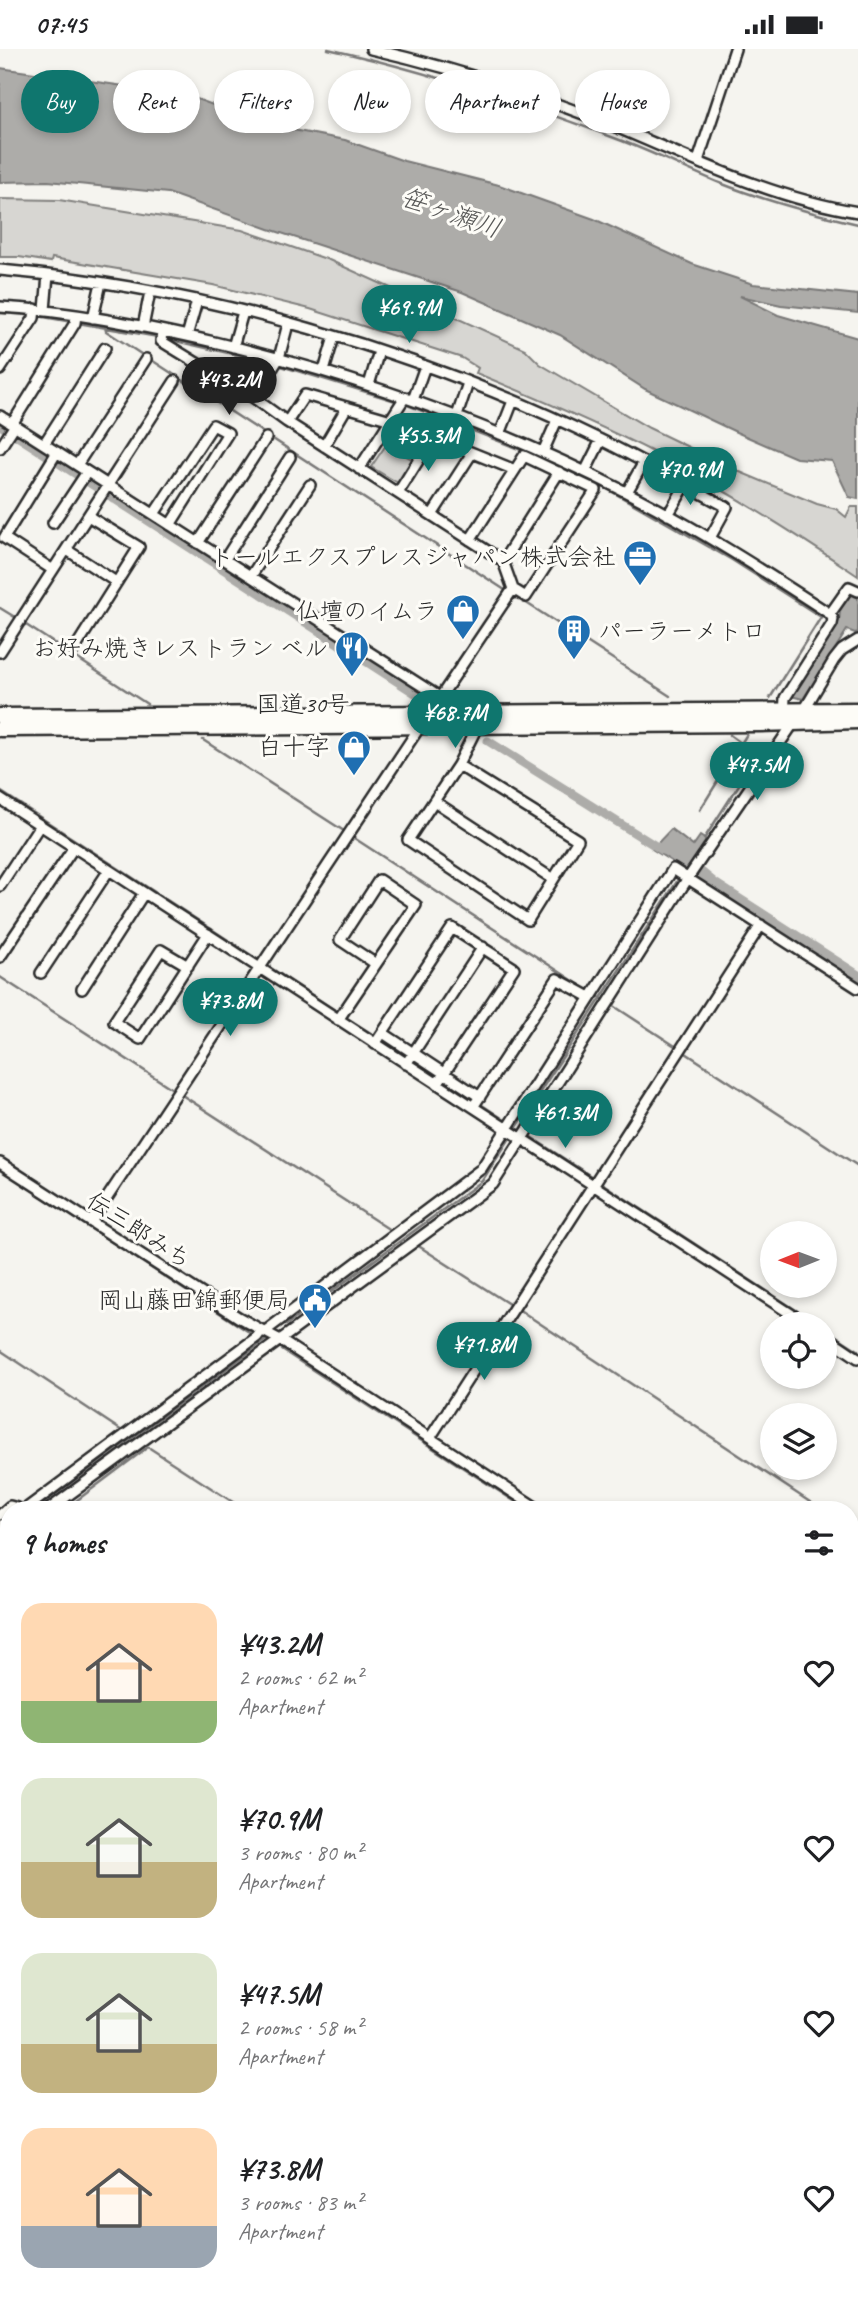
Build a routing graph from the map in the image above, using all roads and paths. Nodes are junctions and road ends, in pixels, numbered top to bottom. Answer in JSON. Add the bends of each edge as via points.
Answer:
{"nodes":[{"id":1,"x":371,"y":49,"type":"edge"},
{"id":2,"x":735,"y":49,"type":"edge"},
{"id":3,"x":698,"y":161,"type":"junction"},
{"id":4,"x":858,"y":212,"type":"edge"},
{"id":5,"x":0,"y":270,"type":"edge"},
{"id":6,"x":48,"y":275,"type":"junction"},
{"id":7,"x":101,"y":283,"type":"junction"},
{"id":8,"x":150,"y":292,"type":"junction"},
{"id":9,"x":197,"y":301,"type":"junction"},
{"id":10,"x":0,"y":307,"type":"edge"},
{"id":11,"x":243,"y":312,"type":"junction"},
{"id":12,"x":37,"y":313,"type":"junction"},
{"id":13,"x":93,"y":318,"type":"junction"},
{"id":14,"x":76,"y":319,"type":"junction"},
{"id":15,"x":288,"y":324,"type":"junction"},
{"id":16,"x":143,"y":327,"type":"junction"},
{"id":17,"x":162,"y":335,"type":"junction"},
{"id":18,"x":334,"y":337,"type":"junction"},
{"id":19,"x":180,"y":341,"type":"junction"},
{"id":20,"x":233,"y":347,"type":"junction"},
{"id":21,"x":104,"y":348,"type":"dead end"},
{"id":22,"x":379,"y":351,"type":"junction"},
{"id":23,"x":146,"y":359,"type":"dead end"},
{"id":24,"x":277,"y":362,"type":"junction"},
{"id":25,"x":425,"y":366,"type":"junction"},
{"id":26,"x":0,"y":370,"type":"edge"},
{"id":27,"x":324,"y":370,"type":"junction"},
{"id":28,"x":176,"y":381,"type":"dead end"},
{"id":29,"x":468,"y":383,"type":"junction"},
{"id":30,"x":369,"y":385,"type":"junction"},
{"id":31,"x":254,"y":398,"type":"junction"},
{"id":32,"x":406,"y":401,"type":"junction"},
{"id":33,"x":513,"y":401,"type":"junction"},
{"id":34,"x":347,"y":407,"type":"junction"},
{"id":35,"x":0,"y":416,"type":"edge"},
{"id":36,"x":457,"y":416,"type":"junction"},
{"id":37,"x":391,"y":420,"type":"junction"},
{"id":38,"x":557,"y":420,"type":"junction"},
{"id":39,"x":288,"y":422,"type":"junction"},
{"id":40,"x":12,"y":428,"type":"junction"},
{"id":41,"x":500,"y":433,"type":"junction"},
{"id":42,"x":433,"y":437,"type":"junction"},
{"id":43,"x":266,"y":438,"type":"dead end"},
{"id":44,"x":601,"y":440,"type":"junction"},
{"id":45,"x":44,"y":444,"type":"junction"},
{"id":46,"x":324,"y":446,"type":"junction"},
{"id":47,"x":0,"y":448,"type":"edge"},
{"id":48,"x":543,"y":452,"type":"junction"},
{"id":49,"x":472,"y":453,"type":"junction"},
{"id":50,"x":54,"y":456,"type":"junction"},
{"id":51,"x":290,"y":457,"type":"dead end"},
{"id":52,"x":643,"y":462,"type":"junction"},
{"id":53,"x":77,"y":465,"type":"junction"},
{"id":54,"x":359,"y":468,"type":"junction"},
{"id":55,"x":514,"y":470,"type":"junction"},
{"id":56,"x":559,"y":472,"type":"junction"},
{"id":57,"x":585,"y":472,"type":"junction"},
{"id":58,"x":84,"y":477,"type":"junction"},
{"id":59,"x":686,"y":484,"type":"junction"},
{"id":60,"x":310,"y":485,"type":"dead end"},
{"id":61,"x":106,"y":490,"type":"junction"},
{"id":62,"x":627,"y":492,"type":"junction"},
{"id":63,"x":398,"y":493,"type":"junction"},
{"id":64,"x":154,"y":515,"type":"junction"},
{"id":65,"x":432,"y":515,"type":"junction"},
{"id":66,"x":668,"y":515,"type":"junction"},
{"id":67,"x":88,"y":516,"type":"junction"},
{"id":68,"x":53,"y":523,"type":"dead end"},
{"id":69,"x":170,"y":525,"type":"junction"},
{"id":70,"x":710,"y":538,"type":"junction"},
{"id":71,"x":7,"y":539,"type":"junction"},
{"id":72,"x":470,"y":540,"type":"junction"},
{"id":73,"x":198,"y":543,"type":"junction"},
{"id":74,"x":0,"y":549,"type":"edge"},
{"id":75,"x":67,"y":549,"type":"junction"},
{"id":76,"x":225,"y":559,"type":"junction"},
{"id":77,"x":503,"y":561,"type":"junction"},
{"id":78,"x":54,"y":570,"type":"junction"},
{"id":79,"x":251,"y":576,"type":"junction"},
{"id":80,"x":117,"y":582,"type":"junction"},
{"id":81,"x":856,"y":590,"type":"edge"},
{"id":82,"x":511,"y":592,"type":"junction"},
{"id":83,"x":830,"y":614,"type":"junction"},
{"id":84,"x":858,"y":640,"type":"edge"},
{"id":85,"x":74,"y":650,"type":"dead end"},
{"id":86,"x":0,"y":652,"type":"edge"},
{"id":87,"x":441,"y":698,"type":"junction"},
{"id":88,"x":858,"y":710,"type":"edge"},
{"id":89,"x":430,"y":712,"type":"junction"},
{"id":90,"x":0,"y":716,"type":"edge"},
{"id":91,"x":792,"y":717,"type":"junction"},
{"id":92,"x":475,"y":719,"type":"junction"},
{"id":93,"x":858,"y":721,"type":"edge"},
{"id":94,"x":420,"y":727,"type":"junction"},
{"id":95,"x":0,"y":729,"type":"edge"},
{"id":96,"x":458,"y":765,"type":"junction"},
{"id":97,"x":0,"y":799,"type":"edge"},
{"id":98,"x":434,"y":801,"type":"junction"},
{"id":99,"x":40,"y":825,"type":"junction"},
{"id":100,"x":74,"y":847,"type":"junction"},
{"id":101,"x":109,"y":870,"type":"junction"},
{"id":102,"x":687,"y":877,"type":"junction"},
{"id":103,"x":554,"y":879,"type":"junction"},
{"id":104,"x":666,"y":883,"type":"junction"},
{"id":105,"x":0,"y":886,"type":"edge"},
{"id":106,"x":680,"y":888,"type":"junction"},
{"id":107,"x":144,"y":893,"type":"junction"},
{"id":108,"x":761,"y":925,"type":"junction"},
{"id":109,"x":208,"y":935,"type":"junction"},
{"id":110,"x":483,"y":947,"type":"junction"},
{"id":111,"x":1,"y":954,"type":"edge"},
{"id":112,"x":261,"y":964,"type":"junction"},
{"id":113,"x":376,"y":964,"type":"junction"},
{"id":114,"x":188,"y":966,"type":"junction"},
{"id":115,"x":41,"y":973,"type":"dead end"},
{"id":116,"x":858,"y":988,"type":"edge"},
{"id":117,"x":82,"y":989,"type":"dead end"},
{"id":118,"x":590,"y":997,"type":"junction"},
{"id":119,"x":341,"y":1016,"type":"junction"},
{"id":120,"x":379,"y":1038,"type":"junction"},
{"id":121,"x":410,"y":1058,"type":"junction"},
{"id":122,"x":441,"y":1079,"type":"junction"},
{"id":123,"x":477,"y":1102,"type":"junction"},
{"id":124,"x":512,"y":1130,"type":"junction"},
{"id":125,"x":0,"y":1163,"type":"edge"},
{"id":126,"x":595,"y":1181,"type":"junction"},
{"id":127,"x":91,"y":1222,"type":"junction"},
{"id":128,"x":789,"y":1312,"type":"edge"},
{"id":129,"x":259,"y":1334,"type":"junction"},
{"id":130,"x":280,"y":1340,"type":"junction"},
{"id":131,"x":837,"y":1343,"type":"edge"},
{"id":132,"x":858,"y":1357,"type":"edge"},
{"id":133,"x":141,"y":1432,"type":"junction"},
{"id":134,"x":430,"y":1438,"type":"junction"},
{"id":135,"x":38,"y":1501,"type":"edge"},
{"id":136,"x":59,"y":1501,"type":"edge"},
{"id":137,"x":526,"y":1501,"type":"edge"}],
"edges":[{"from":1,"to":3,"type":"street","via":[[472,76],[591,117]]},
{"from":2,"to":3,"type":"street"},
{"from":3,"to":4,"type":"street","via":[[821,206]]},
{"from":5,"to":6,"type":"street"},
{"from":6,"to":7,"type":"street"},
{"from":6,"to":12,"type":"street"},
{"from":7,"to":8,"type":"street"},
{"from":7,"to":13,"type":"street"},
{"from":8,"to":9,"type":"street"},
{"from":8,"to":16,"type":"street"},
{"from":9,"to":11,"type":"street"},
{"from":9,"to":19,"type":"street"},
{"from":10,"to":12,"type":"street"},
{"from":11,"to":15,"type":"street"},
{"from":11,"to":20,"type":"street"},
{"from":12,"to":14,"type":"street"},
{"from":12,"to":26,"type":"street"},
{"from":13,"to":14,"type":"street"},
{"from":13,"to":16,"type":"street"},
{"from":14,"to":40,"type":"street"},
{"from":15,"to":18,"type":"street"},
{"from":15,"to":24,"type":"street"},
{"from":16,"to":17,"type":"street"},
{"from":17,"to":19,"type":"street"},
{"from":17,"to":19,"type":"street"},
{"from":18,"to":22,"type":"street"},
{"from":18,"to":27,"type":"street"},
{"from":19,"to":20,"type":"street"},
{"from":19,"to":31,"type":"street"},
{"from":20,"to":24,"type":"street"},
{"from":21,"to":45,"type":"street"},
{"from":22,"to":25,"type":"street"},
{"from":22,"to":30,"type":"street"},
{"from":23,"to":53,"type":"street"},
{"from":24,"to":27,"type":"street"},
{"from":24,"to":31,"type":"street"},
{"from":25,"to":29,"type":"street"},
{"from":25,"to":32,"type":"street"},
{"from":27,"to":30,"type":"street"},
{"from":28,"to":61,"type":"street"},
{"from":29,"to":33,"type":"street"},
{"from":29,"to":36,"type":"street"},
{"from":30,"to":32,"type":"street"},
{"from":31,"to":39,"type":"street"},
{"from":32,"to":36,"type":"street"},
{"from":32,"to":37,"type":"street"},
{"from":33,"to":38,"type":"street"},
{"from":33,"to":41,"type":"street"},
{"from":34,"to":37,"type":"street"},
{"from":34,"to":39,"type":"street","via":[[305,395]]},
{"from":34,"to":46,"type":"street"},
{"from":35,"to":40,"type":"street"},
{"from":36,"to":41,"type":"street"},
{"from":37,"to":42,"type":"street"},
{"from":37,"to":54,"type":"street"},
{"from":38,"to":44,"type":"street"},
{"from":38,"to":48,"type":"street"},
{"from":39,"to":46,"type":"street"},
{"from":40,"to":45,"type":"street"},
{"from":40,"to":47,"type":"street"},
{"from":41,"to":48,"type":"street"},
{"from":42,"to":49,"type":"street"},
{"from":42,"to":63,"type":"street"},
{"from":43,"to":73,"type":"street"},
{"from":44,"to":52,"type":"street"},
{"from":44,"to":57,"type":"street"},
{"from":45,"to":50,"type":"street"},
{"from":46,"to":54,"type":"street"},
{"from":48,"to":57,"type":"street"},
{"from":49,"to":55,"type":"street"},
{"from":49,"to":65,"type":"street"},
{"from":50,"to":53,"type":"street"},
{"from":50,"to":71,"type":"street"},
{"from":51,"to":76,"type":"street"},
{"from":52,"to":59,"type":"street"},
{"from":52,"to":62,"type":"street"},
{"from":53,"to":58,"type":"street"},
{"from":54,"to":63,"type":"street"},
{"from":55,"to":56,"type":"street","via":[[524,456]]},
{"from":55,"to":72,"type":"street"},
{"from":56,"to":77,"type":"street"},
{"from":56,"to":82,"type":"street","via":[[596,490],[526,597]]},
{"from":57,"to":62,"type":"street"},
{"from":58,"to":61,"type":"street"},
{"from":58,"to":68,"type":"street"},
{"from":59,"to":66,"type":"street"},
{"from":59,"to":70,"type":"street","via":[[727,507]]},
{"from":60,"to":79,"type":"street"},
{"from":61,"to":64,"type":"street"},
{"from":61,"to":67,"type":"street"},
{"from":62,"to":66,"type":"street"},
{"from":63,"to":65,"type":"street"},
{"from":64,"to":69,"type":"street"},
{"from":64,"to":69,"type":"street","via":[[213,425],[228,433]]},
{"from":65,"to":72,"type":"street"},
{"from":66,"to":70,"type":"street"},
{"from":67,"to":75,"type":"street"},
{"from":67,"to":80,"type":"street","via":[[139,547]]},
{"from":69,"to":73,"type":"street"},
{"from":70,"to":83,"type":"street"},
{"from":71,"to":74,"type":"street"},
{"from":71,"to":78,"type":"street"},
{"from":72,"to":77,"type":"street"},
{"from":73,"to":76,"type":"street"},
{"from":75,"to":78,"type":"street"},
{"from":75,"to":80,"type":"street"},
{"from":76,"to":79,"type":"street"},
{"from":77,"to":82,"type":"street"},
{"from":78,"to":86,"type":"street"},
{"from":79,"to":87,"type":"street"},
{"from":80,"to":85,"type":"street"},
{"from":81,"to":83,"type":"street","via":[[849,587]]},
{"from":82,"to":87,"type":"street"},
{"from":83,"to":91,"type":"street","via":[[832,624],[785,698]]},
{"from":84,"to":91,"type":"street","via":[[842,650]]},
{"from":87,"to":89,"type":"street"},
{"from":88,"to":91,"type":"highway","name":"国道30号"},
{"from":89,"to":90,"type":"highway","name":"国道30号"},
{"from":89,"to":92,"type":"highway","name":"国道30号"},
{"from":89,"to":94,"type":"street"},
{"from":91,"to":92,"type":"highway","name":"国道30号"},
{"from":91,"to":93,"type":"highway","name":"国道30号"},
{"from":91,"to":102,"type":"street"},
{"from":92,"to":94,"type":"highway","name":"国道30号"},
{"from":92,"to":96,"type":"street","via":[[474,733]]},
{"from":94,"to":95,"type":"highway","name":"国道30号"},
{"from":94,"to":112,"type":"street"},
{"from":96,"to":98,"type":"street"},
{"from":96,"to":103,"type":"street","via":[[578,841]]},
{"from":97,"to":99,"type":"street"},
{"from":98,"to":103,"type":"street"},
{"from":98,"to":103,"type":"street","via":[[408,840],[528,920]]},
{"from":99,"to":100,"type":"street"},
{"from":99,"to":105,"type":"street"},
{"from":100,"to":101,"type":"street"},
{"from":100,"to":111,"type":"street"},
{"from":101,"to":107,"type":"street"},
{"from":101,"to":115,"type":"street"},
{"from":102,"to":104,"type":"street","via":[[673,869]]},
{"from":102,"to":106,"type":"street"},
{"from":102,"to":108,"type":"street"},
{"from":104,"to":106,"type":"street"},
{"from":104,"to":118,"type":"street"},
{"from":106,"to":124,"type":"street"},
{"from":107,"to":109,"type":"street"},
{"from":107,"to":117,"type":"street"},
{"from":108,"to":116,"type":"street"},
{"from":108,"to":126,"type":"street"},
{"from":109,"to":112,"type":"street"},
{"from":109,"to":114,"type":"street"},
{"from":110,"to":120,"type":"street","via":[[452,928]]},
{"from":110,"to":121,"type":"street"},
{"from":110,"to":122,"type":"street","via":[[514,968]]},
{"from":112,"to":119,"type":"street"},
{"from":112,"to":127,"type":"street"},
{"from":113,"to":113,"type":"street","via":[[416,905],[379,880],[340,940]]},
{"from":113,"to":119,"type":"street"},
{"from":114,"to":114,"type":"street","via":[[161,950],[114,1022],[140,1039]]},
{"from":118,"to":123,"type":"street","via":[[557,979]]},
{"from":118,"to":124,"type":"street"},
{"from":119,"to":120,"type":"street"},
{"from":120,"to":121,"type":"street"},
{"from":121,"to":122,"type":"street"},
{"from":122,"to":123,"type":"street"},
{"from":123,"to":124,"type":"street"},
{"from":124,"to":126,"type":"street"},
{"from":124,"to":129,"type":"street","via":[[473,1177]]},
{"from":124,"to":130,"type":"street","via":[[489,1188]]},
{"from":125,"to":127,"type":"street","name":"伝三郎みち"},
{"from":126,"to":128,"type":"street"},
{"from":126,"to":134,"type":"street"},
{"from":127,"to":129,"type":"street","name":"伝三郎みち"},
{"from":129,"to":130,"type":"street","name":"伝三郎みち"},
{"from":129,"to":133,"type":"street"},
{"from":130,"to":133,"type":"street"},
{"from":130,"to":134,"type":"street","name":"伝三郎みち"},
{"from":131,"to":132,"type":"street"},
{"from":133,"to":135,"type":"street"},
{"from":133,"to":136,"type":"street"},
{"from":134,"to":137,"type":"street","name":"伝三郎みち"}]}
